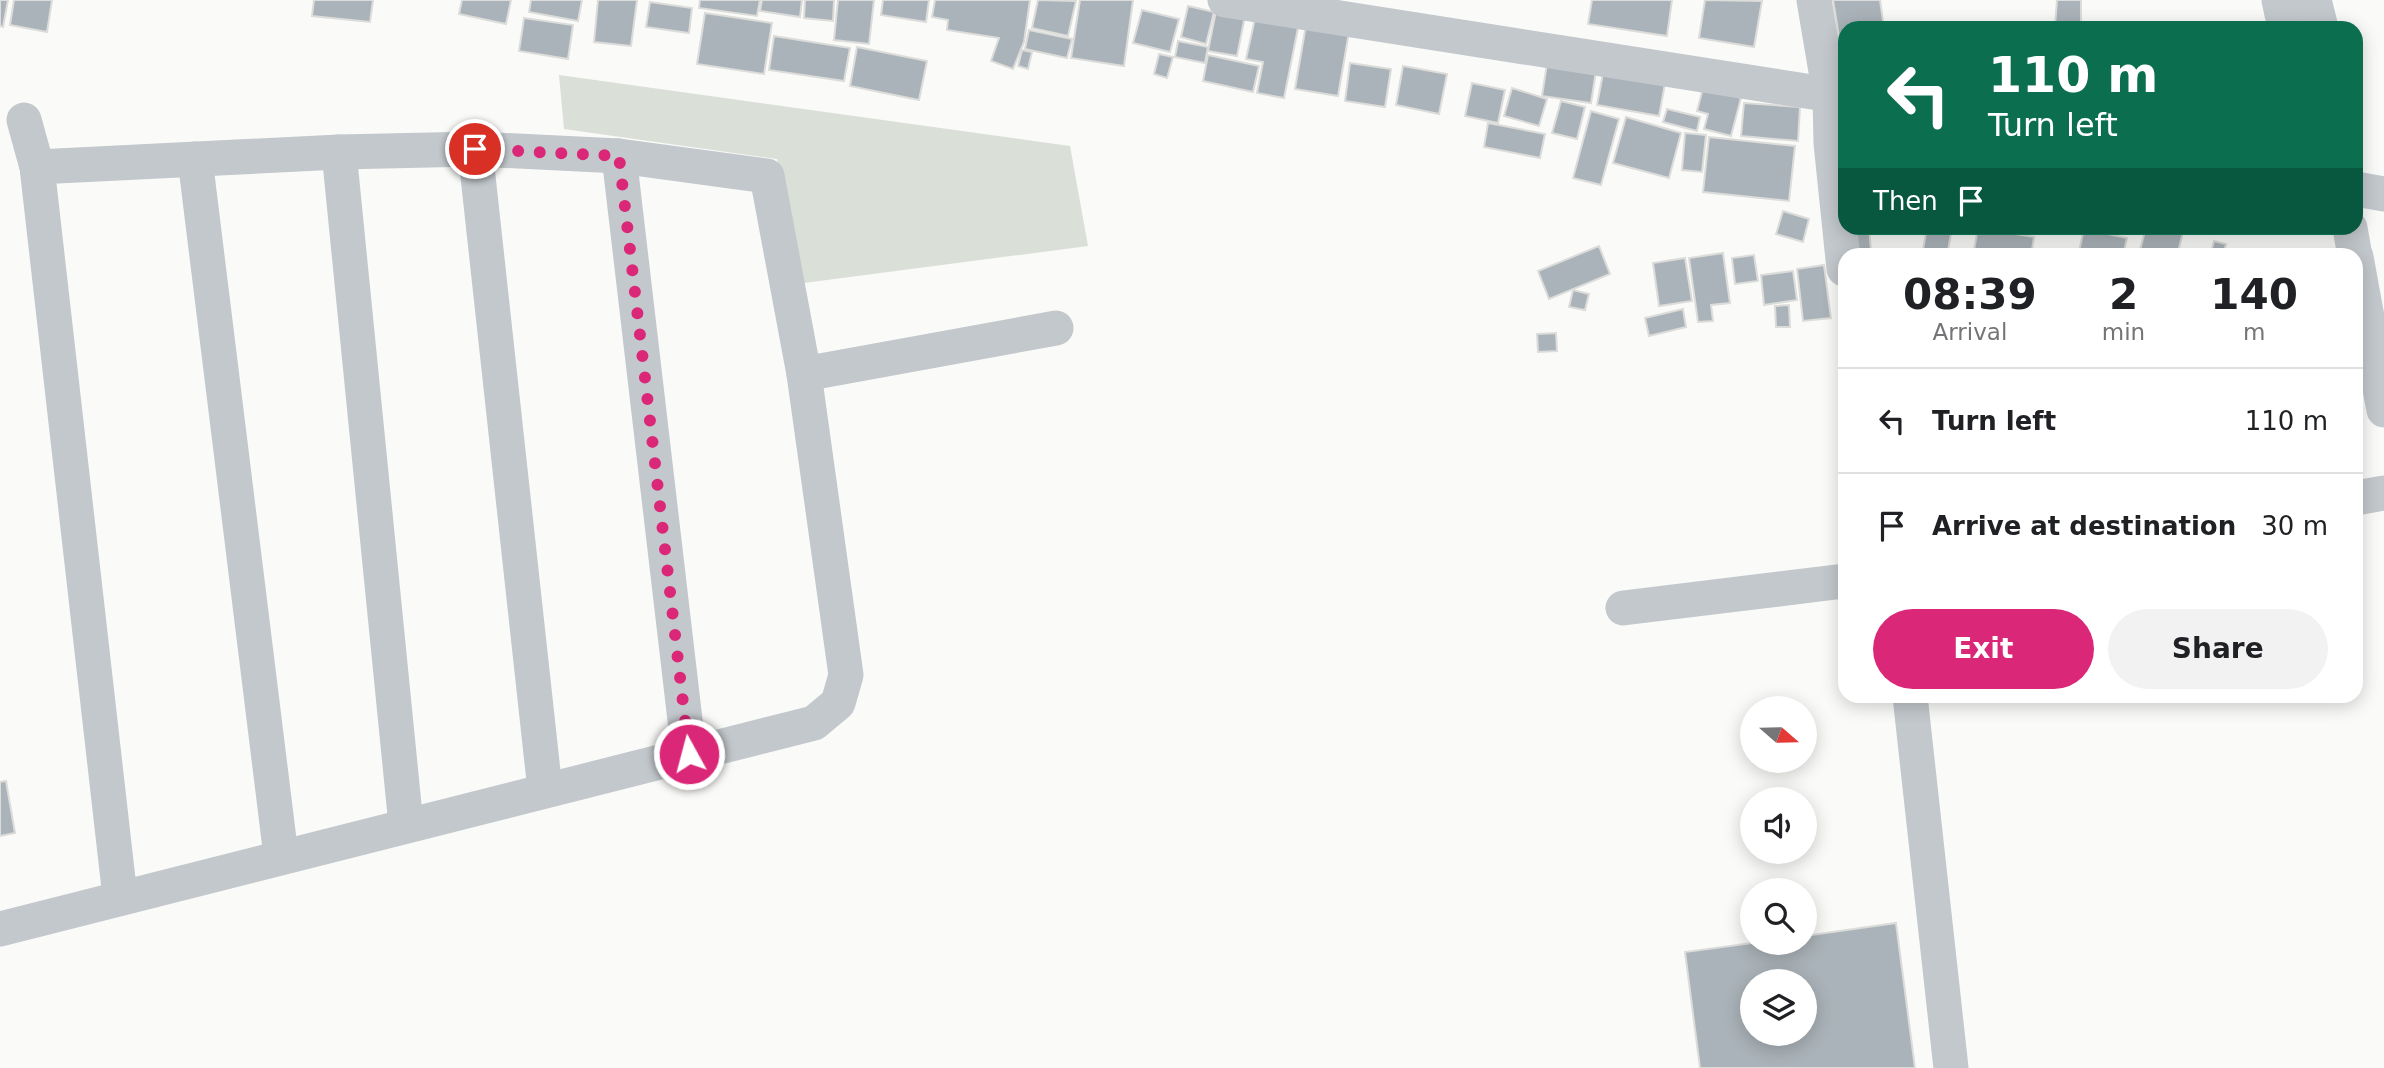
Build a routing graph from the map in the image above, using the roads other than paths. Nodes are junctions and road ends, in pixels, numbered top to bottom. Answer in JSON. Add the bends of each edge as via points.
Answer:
{"nodes":[{"id":1,"x":1226,"y":0,"type":"edge"},
{"id":2,"x":1814,"y":0,"type":"edge"},
{"id":3,"x":2278,"y":0,"type":"edge"},
{"id":4,"x":2314,"y":0,"type":"edge"},
{"id":5,"x":2283,"y":21,"type":"edge"},
{"id":6,"x":2319,"y":21,"type":"edge"},
{"id":7,"x":1837,"y":96,"type":"edge"},
{"id":8,"x":24,"y":120,"type":"dead end"},
{"id":9,"x":1838,"y":132,"type":"edge"},
{"id":10,"x":475,"y":149,"type":"junction"},
{"id":11,"x":339,"y":152,"type":"junction"},
{"id":12,"x":619,"y":156,"type":"junction"},
{"id":13,"x":195,"y":159,"type":"junction"},
{"id":14,"x":37,"y":167,"type":"junction"},
{"id":15,"x":2363,"y":191,"type":"edge"},
{"id":16,"x":2384,"y":194,"type":"edge"},
{"id":17,"x":2363,"y":298,"type":"edge"},
{"id":18,"x":1056,"y":328,"type":"dead end"},
{"id":19,"x":804,"y":374,"type":"junction"},
{"id":20,"x":2384,"y":410,"type":"edge"},
{"id":21,"x":2384,"y":493,"type":"edge"},
{"id":22,"x":2363,"y":497,"type":"edge"},
{"id":23,"x":1838,"y":582,"type":"edge"},
{"id":24,"x":1623,"y":608,"type":"dead end"},
{"id":25,"x":1911,"y":703,"type":"edge"},
{"id":26,"x":689,"y":754,"type":"junction"},
{"id":27,"x":545,"y":790,"type":"junction"},
{"id":28,"x":406,"y":825,"type":"junction"},
{"id":29,"x":281,"y":856,"type":"junction"},
{"id":30,"x":120,"y":897,"type":"junction"},
{"id":31,"x":0,"y":929,"type":"edge"},
{"id":32,"x":1951,"y":1068,"type":"edge"}],
"edges":[{"from":1,"to":7,"type":"street"},
{"from":2,"to":7,"type":"street"},
{"from":3,"to":5,"type":"street"},
{"from":4,"to":6,"type":"street"},
{"from":7,"to":9,"type":"street"},
{"from":8,"to":14,"type":"street"},
{"from":10,"to":11,"type":"street"},
{"from":10,"to":12,"type":"street"},
{"from":10,"to":27,"type":"street"},
{"from":11,"to":13,"type":"street"},
{"from":11,"to":28,"type":"street"},
{"from":12,"to":19,"type":"street","via":[[767,176]]},
{"from":12,"to":26,"type":"street"},
{"from":13,"to":14,"type":"street"},
{"from":13,"to":29,"type":"street"},
{"from":14,"to":30,"type":"street"},
{"from":15,"to":16,"type":"street"},
{"from":17,"to":20,"type":"street"},
{"from":18,"to":19,"type":"street"},
{"from":19,"to":26,"type":"street","via":[[846,675],[838,703],[814,723]]},
{"from":21,"to":22,"type":"street"},
{"from":23,"to":24,"type":"street"},
{"from":25,"to":32,"type":"street"},
{"from":26,"to":27,"type":"street"},
{"from":27,"to":28,"type":"street"},
{"from":28,"to":29,"type":"street"},
{"from":29,"to":30,"type":"street"},
{"from":30,"to":31,"type":"street"}]}
